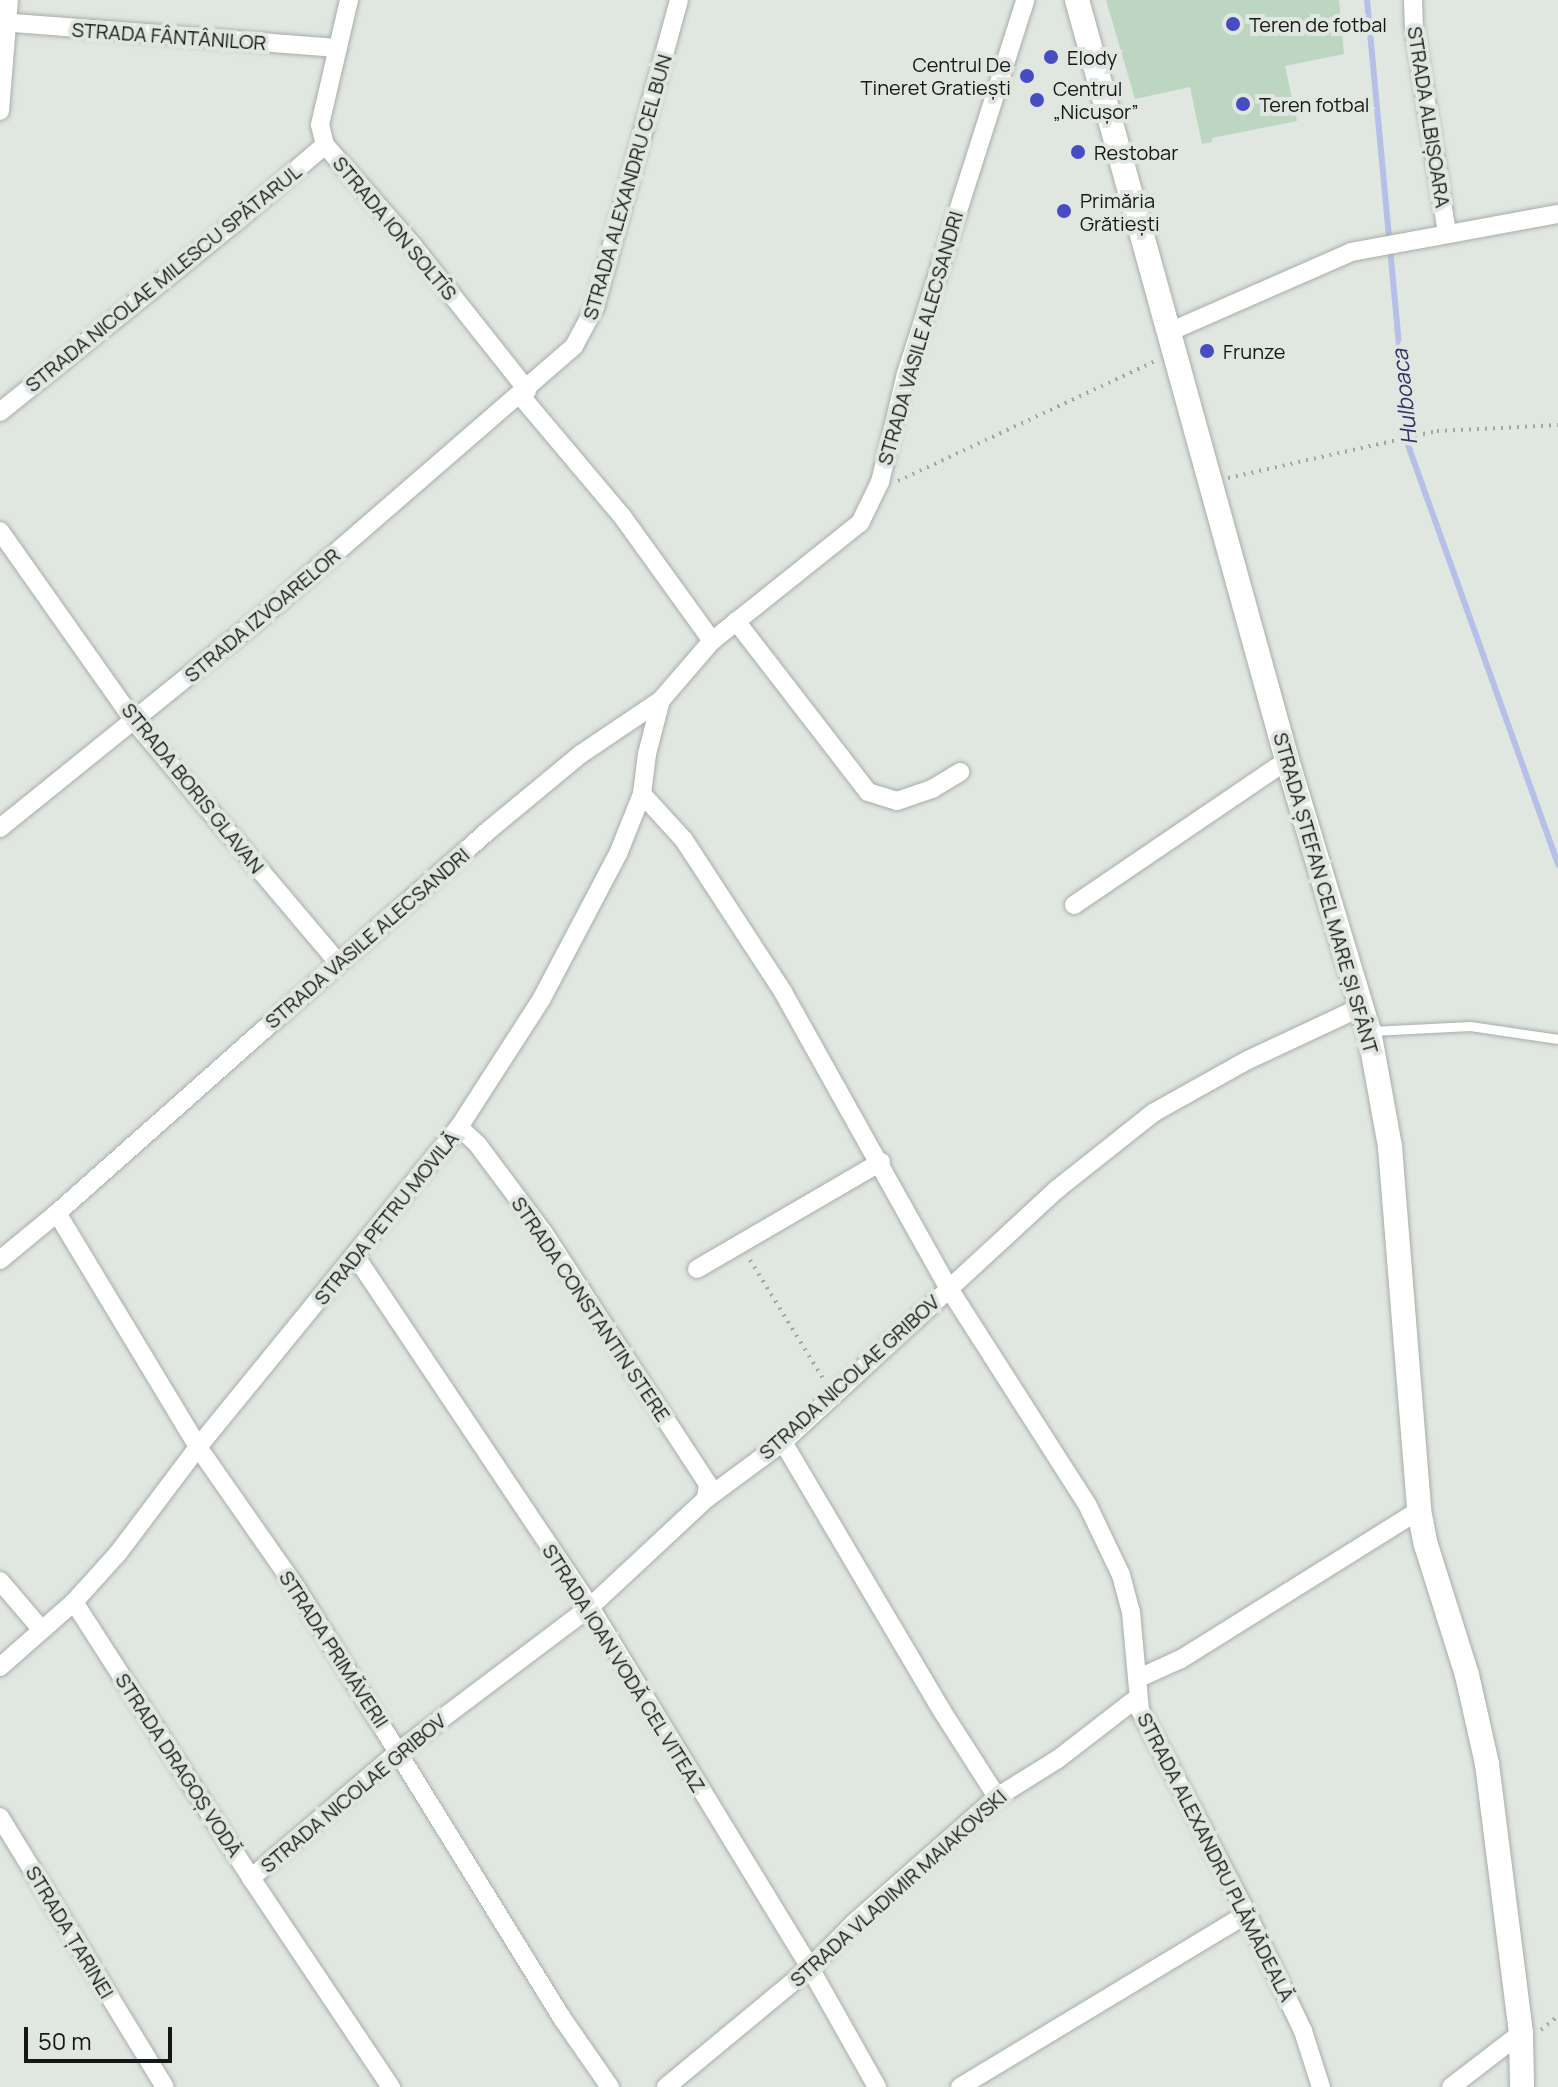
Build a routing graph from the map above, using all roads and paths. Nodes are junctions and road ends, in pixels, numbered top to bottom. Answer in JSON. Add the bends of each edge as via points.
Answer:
{"nodes":[{"id":1,"x":9,"y":0,"type":"edge"},
{"id":2,"x":349,"y":0,"type":"edge"},
{"id":3,"x":679,"y":0,"type":"edge"},
{"id":4,"x":1025,"y":0,"type":"edge"},
{"id":5,"x":1077,"y":0,"type":"edge"},
{"id":6,"x":1413,"y":0,"type":"edge"},
{"id":7,"x":4,"y":22,"type":"edge"},
{"id":8,"x":338,"y":48,"type":"junction"},
{"id":9,"x":0,"y":111,"type":"edge"},
{"id":10,"x":325,"y":145,"type":"junction"},
{"id":11,"x":1558,"y":214,"type":"edge"},
{"id":12,"x":1447,"y":233,"type":"junction"},
{"id":13,"x":1172,"y":342,"type":"junction"},
{"id":14,"x":523,"y":393,"type":"junction"},
{"id":15,"x":0,"y":412,"type":"edge"},
{"id":16,"x":1558,"y":425,"type":"edge"},
{"id":17,"x":1210,"y":482,"type":"junction"},
{"id":18,"x":877,"y":491,"type":"junction"},
{"id":19,"x":0,"y":531,"type":"edge"},
{"id":20,"x":736,"y":621,"type":"junction"},
{"id":21,"x":712,"y":641,"type":"junction"},
{"id":22,"x":661,"y":700,"type":"junction"},
{"id":23,"x":134,"y":721,"type":"junction"},
{"id":24,"x":1287,"y":760,"type":"junction"},
{"id":25,"x":960,"y":772,"type":"dead end"},
{"id":26,"x":642,"y":794,"type":"junction"},
{"id":27,"x":0,"y":828,"type":"edge"},
{"id":28,"x":1074,"y":905,"type":"dead end"},
{"id":29,"x":338,"y":962,"type":"junction"},
{"id":30,"x":1361,"y":1007,"type":"junction"},
{"id":31,"x":1369,"y":1031,"type":"junction"},
{"id":32,"x":1558,"y":1039,"type":"edge"},
{"id":33,"x":459,"y":1127,"type":"junction"},
{"id":34,"x":881,"y":1162,"type":"junction"},
{"id":35,"x":57,"y":1213,"type":"junction"},
{"id":36,"x":740,"y":1244,"type":"junction"},
{"id":37,"x":356,"y":1257,"type":"junction"},
{"id":38,"x":0,"y":1260,"type":"edge"},
{"id":39,"x":697,"y":1269,"type":"dead end"},
{"id":40,"x":948,"y":1287,"type":"junction"},
{"id":41,"x":833,"y":1394,"type":"junction"},
{"id":42,"x":783,"y":1442,"type":"junction"},
{"id":43,"x":198,"y":1447,"type":"junction"},
{"id":44,"x":706,"y":1499,"type":"junction"},
{"id":45,"x":1419,"y":1510,"type":"junction"},
{"id":46,"x":0,"y":1581,"type":"edge"},
{"id":47,"x":74,"y":1602,"type":"junction"},
{"id":48,"x":590,"y":1607,"type":"junction"},
{"id":49,"x":41,"y":1629,"type":"junction"},
{"id":50,"x":0,"y":1667,"type":"edge"},
{"id":51,"x":1139,"y":1678,"type":"junction"},
{"id":52,"x":1137,"y":1698,"type":"junction"},
{"id":53,"x":399,"y":1751,"type":"junction"},
{"id":54,"x":997,"y":1797,"type":"junction"},
{"id":55,"x":0,"y":1817,"type":"edge"},
{"id":56,"x":251,"y":1878,"type":"junction"},
{"id":57,"x":1247,"y":1914,"type":"junction"},
{"id":58,"x":810,"y":1968,"type":"junction"},
{"id":59,"x":1521,"y":2033,"type":"junction"},
{"id":60,"x":165,"y":2087,"type":"edge"},
{"id":61,"x":391,"y":2087,"type":"edge"},
{"id":62,"x":610,"y":2087,"type":"edge"},
{"id":63,"x":666,"y":2087,"type":"edge"},
{"id":64,"x":877,"y":2087,"type":"edge"},
{"id":65,"x":960,"y":2087,"type":"edge"},
{"id":66,"x":1321,"y":2087,"type":"edge"},
{"id":67,"x":1451,"y":2087,"type":"edge"},
{"id":68,"x":1522,"y":2087,"type":"edge"}],
"edges":[{"from":1,"to":7,"type":"street"},
{"from":2,"to":8,"type":"street","name":"STRADA ION SOLTÎS"},
{"from":3,"to":14,"type":"street","name":"STRADA ALEXANDRU CEL BUN","via":[[591,318],[574,346]]},
{"from":4,"to":18,"type":"street","name":"STRADA VASILE ALECSANDRI","via":[[906,374]]},
{"from":5,"to":13,"type":"street","name":"STRADA ȘTEFAN CEL MARE ȘI SFÂNT"},
{"from":6,"to":12,"type":"street","name":"STRADA ALBIȘOARA"},
{"from":7,"to":8,"type":"street","name":"STRADA FÂNTÂNILOR"},
{"from":7,"to":9,"type":"street"},
{"from":8,"to":10,"type":"street","name":"STRADA ION SOLTÎS","via":[[320,125]]},
{"from":10,"to":14,"type":"street","name":"STRADA ION SOLTÎS","via":[[413,246]]},
{"from":10,"to":15,"type":"street","name":"STRADA NICOLAE MILESCU SPĂTARUL"},
{"from":11,"to":12,"type":"street"},
{"from":12,"to":13,"type":"street","via":[[1351,252]]},
{"from":13,"to":17,"type":"street","name":"STRADA ȘTEFAN CEL MARE ȘI SFÂNT"},
{"from":13,"to":18,"type":"path"},
{"from":14,"to":21,"type":"street","name":"STRADA ION SOLTÎS","via":[[622,516]]},
{"from":14,"to":23,"type":"street","name":"STRADA IZVOARELOR"},
{"from":16,"to":17,"type":"path","via":[[1437,431]]},
{"from":17,"to":24,"type":"street","name":"STRADA ȘTEFAN CEL MARE ȘI SFÂNT"},
{"from":18,"to":20,"type":"street","name":"STRADA VASILE ALECSANDRI","via":[[860,523]]},
{"from":19,"to":23,"type":"street","name":"STRADA BORIS GLAVAN"},
{"from":20,"to":21,"type":"street","name":"STRADA VASILE ALECSANDRI"},
{"from":20,"to":25,"type":"street","via":[[868,792],[897,801]]},
{"from":21,"to":22,"type":"street","name":"STRADA VASILE ALECSANDRI"},
{"from":22,"to":26,"type":"street","name":"STRADA PETRU MOVILĂ"},
{"from":22,"to":29,"type":"street","name":"STRADA VASILE ALECSANDRI","via":[[581,754]]},
{"from":23,"to":27,"type":"street","name":"STRADA IZVOARELOR"},
{"from":23,"to":29,"type":"street","name":"STRADA BORIS GLAVAN"},
{"from":24,"to":28,"type":"street"},
{"from":24,"to":30,"type":"street","name":"STRADA ȘTEFAN CEL MARE ȘI SFÂNT"},
{"from":26,"to":33,"type":"street","name":"STRADA PETRU MOVILĂ","via":[[590,912]]},
{"from":26,"to":34,"type":"street","name":"STRADA ALEXANDRU PLĂMĂDEALĂ","via":[[684,840],[739,923]]},
{"from":29,"to":35,"type":"street","name":"STRADA VASILE ALECSANDRI"},
{"from":30,"to":31,"type":"street","name":"STRADA ȘTEFAN CEL MARE ȘI SFÂNT"},
{"from":30,"to":40,"type":"street","name":"STRADA NICOLAE GRIBOV","via":[[1248,1060],[1153,1113],[1056,1190]]},
{"from":31,"to":32,"type":"lane","via":[[1470,1026]]},
{"from":31,"to":45,"type":"street","name":"STRADA ȘTEFAN CEL MARE ȘI SFÂNT","via":[[1390,1147]]},
{"from":33,"to":37,"type":"street","name":"STRADA PETRU MOVILĂ"},
{"from":33,"to":44,"type":"street","name":"STRADA CONSTANTIN STERE","via":[[543,1232],[708,1484]]},
{"from":34,"to":36,"type":"street"},
{"from":34,"to":40,"type":"street","name":"STRADA ALEXANDRU PLĂMĂDEALĂ"},
{"from":35,"to":38,"type":"street","name":"STRADA VASILE ALECSANDRI"},
{"from":35,"to":43,"type":"street","name":"STRADA PRIMĂVERII"},
{"from":36,"to":39,"type":"street"},
{"from":36,"to":41,"type":"path"},
{"from":37,"to":43,"type":"street","name":"STRADA PETRU MOVILĂ"},
{"from":37,"to":48,"type":"street","name":"STRADA IOAN VODĂ CEL VITEAZ"},
{"from":40,"to":41,"type":"street","name":"STRADA NICOLAE GRIBOV"},
{"from":40,"to":51,"type":"street","name":"STRADA ALEXANDRU PLĂMĂDEALĂ","via":[[1087,1504],[1121,1575]]},
{"from":41,"to":42,"type":"street","name":"STRADA NICOLAE GRIBOV"},
{"from":42,"to":44,"type":"street","name":"STRADA NICOLAE GRIBOV"},
{"from":42,"to":54,"type":"street"},
{"from":43,"to":47,"type":"street","name":"STRADA PETRU MOVILĂ"},
{"from":43,"to":53,"type":"street","name":"STRADA PRIMĂVERII","via":[[297,1589]]},
{"from":44,"to":48,"type":"street","name":"STRADA NICOLAE GRIBOV"},
{"from":45,"to":51,"type":"street","via":[[1181,1659]]},
{"from":45,"to":59,"type":"street","name":"STRADA ȘTEFAN CEL MARE ȘI SFÂNT","via":[[1487,1764]]},
{"from":46,"to":49,"type":"street"},
{"from":47,"to":49,"type":"street","name":"STRADA PETRU MOVILĂ"},
{"from":47,"to":56,"type":"street","name":"STRADA DRAGOȘ VODĂ"},
{"from":48,"to":53,"type":"street","name":"STRADA NICOLAE GRIBOV"},
{"from":48,"to":58,"type":"street","name":"STRADA IOAN VODĂ CEL VITEAZ"},
{"from":49,"to":50,"type":"street","name":"STRADA PETRU MOVILĂ"},
{"from":51,"to":52,"type":"street","name":"STRADA ALEXANDRU PLĂMĂDEALĂ"},
{"from":52,"to":54,"type":"street","name":"STRADA VLADIMIR MAIAKOVSKI","via":[[1058,1759]]},
{"from":52,"to":57,"type":"street","name":"STRADA ALEXANDRU PLĂMĂDEALĂ"},
{"from":53,"to":56,"type":"street","name":"STRADA NICOLAE GRIBOV"},
{"from":53,"to":62,"type":"street","name":"STRADA PRIMĂVERII"},
{"from":54,"to":58,"type":"street","name":"STRADA VLADIMIR MAIAKOVSKI"},
{"from":55,"to":60,"type":"street","name":"STRADA ȚARINEI"},
{"from":56,"to":61,"type":"street","name":"STRADA DRAGOȘ VODĂ"},
{"from":57,"to":65,"type":"street"},
{"from":57,"to":66,"type":"street","name":"STRADA ALEXANDRU PLĂMĂDEALĂ","via":[[1303,2031]]},
{"from":58,"to":63,"type":"street","name":"STRADA VLADIMIR MAIAKOVSKI"},
{"from":58,"to":64,"type":"street","name":"STRADA IOAN VODĂ CEL VITEAZ"},
{"from":59,"to":67,"type":"street"},
{"from":59,"to":68,"type":"street","name":"STRADA ȘTEFAN CEL MARE ȘI SFÂNT"}]}
